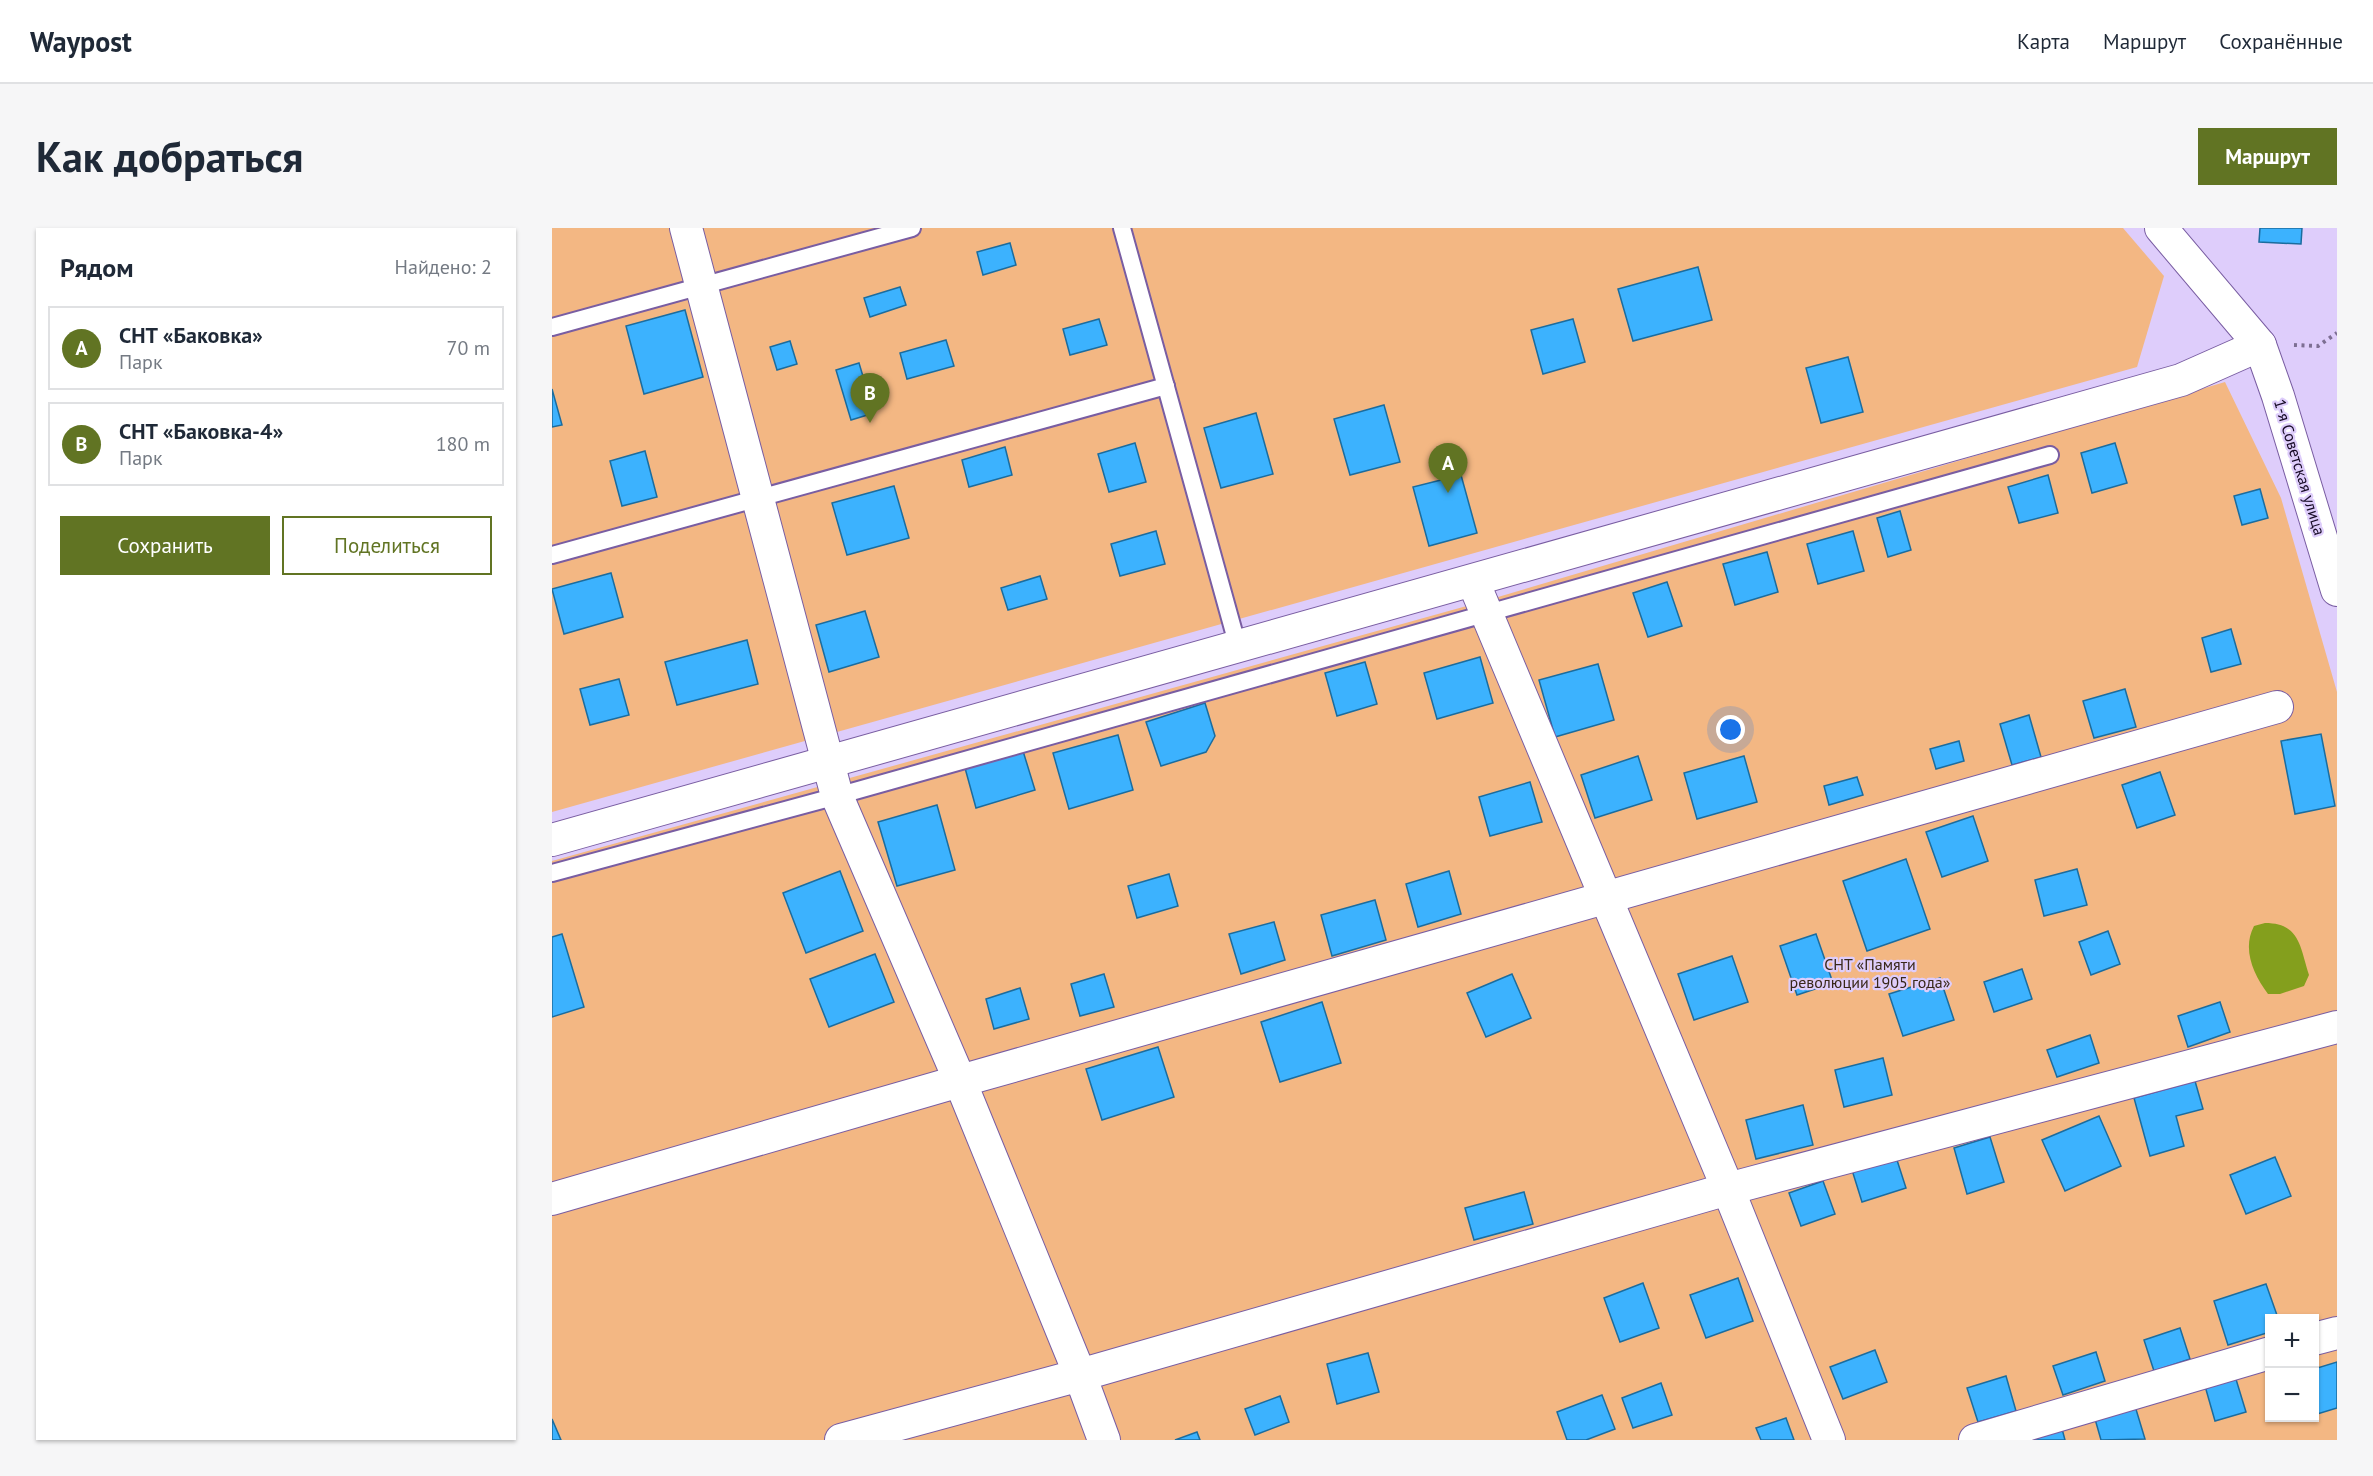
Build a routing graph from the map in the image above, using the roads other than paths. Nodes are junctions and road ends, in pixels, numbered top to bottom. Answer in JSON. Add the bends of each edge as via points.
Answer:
{"nodes":[{"id":1,"x":686,"y":228,"type":"edge"},
{"id":2,"x":912,"y":228,"type":"edge"},
{"id":3,"x":1122,"y":228,"type":"edge"},
{"id":4,"x":2161,"y":228,"type":"edge"},
{"id":5,"x":702,"y":286,"type":"junction"},
{"id":6,"x":552,"y":327,"type":"edge"},
{"id":7,"x":2260,"y":345,"type":"junction"},
{"id":8,"x":1166,"y":386,"type":"junction"},
{"id":9,"x":2050,"y":455,"type":"dead end"},
{"id":10,"x":758,"y":498,"type":"junction"},
{"id":11,"x":552,"y":555,"type":"edge"},
{"id":12,"x":1473,"y":581,"type":"junction"},
{"id":13,"x":2337,"y":590,"type":"edge"},
{"id":14,"x":1486,"y":614,"type":"junction"},
{"id":15,"x":1238,"y":647,"type":"junction"},
{"id":16,"x":2277,"y":706,"type":"dead end"},
{"id":17,"x":828,"y":762,"type":"junction"},
{"id":18,"x":837,"y":796,"type":"junction"},
{"id":19,"x":552,"y":840,"type":"edge"},
{"id":20,"x":552,"y":873,"type":"edge"},
{"id":21,"x":1606,"y":899,"type":"junction"},
{"id":22,"x":2337,"y":1027,"type":"edge"},
{"id":23,"x":960,"y":1081,"type":"junction"},
{"id":24,"x":1728,"y":1189,"type":"junction"},
{"id":25,"x":552,"y":1199,"type":"edge"},
{"id":26,"x":2337,"y":1333,"type":"edge"},
{"id":27,"x":2319,"y":1338,"type":"edge"},
{"id":28,"x":2265,"y":1354,"type":"edge"},
{"id":29,"x":1080,"y":1375,"type":"junction"},
{"id":30,"x":841,"y":1440,"type":"edge"},
{"id":31,"x":1104,"y":1440,"type":"edge"},
{"id":32,"x":1829,"y":1440,"type":"edge"},
{"id":33,"x":1975,"y":1440,"type":"edge"}],
"edges":[{"from":1,"to":5,"type":"street"},
{"from":2,"to":5,"type":"lane"},
{"from":3,"to":8,"type":"lane"},
{"from":4,"to":7,"type":"street"},
{"from":5,"to":6,"type":"lane"},
{"from":5,"to":10,"type":"street"},
{"from":7,"to":12,"type":"street","via":[[2181,380]]},
{"from":7,"to":13,"type":"street","name":"1-я Советская улица"},
{"from":8,"to":10,"type":"lane"},
{"from":8,"to":15,"type":"lane"},
{"from":9,"to":14,"type":"lane"},
{"from":10,"to":11,"type":"lane"},
{"from":10,"to":17,"type":"street"},
{"from":12,"to":14,"type":"street"},
{"from":12,"to":15,"type":"street"},
{"from":14,"to":18,"type":"lane"},
{"from":14,"to":21,"type":"street"},
{"from":15,"to":17,"type":"street"},
{"from":16,"to":21,"type":"street"},
{"from":17,"to":18,"type":"street"},
{"from":17,"to":19,"type":"street"},
{"from":18,"to":20,"type":"lane"},
{"from":18,"to":23,"type":"street"},
{"from":21,"to":23,"type":"street"},
{"from":21,"to":24,"type":"street"},
{"from":22,"to":24,"type":"street"},
{"from":23,"to":25,"type":"street"},
{"from":23,"to":29,"type":"street"},
{"from":24,"to":29,"type":"street"},
{"from":24,"to":32,"type":"street"},
{"from":26,"to":27,"type":"street"},
{"from":28,"to":33,"type":"street"},
{"from":29,"to":30,"type":"street"},
{"from":29,"to":31,"type":"street"}]}
